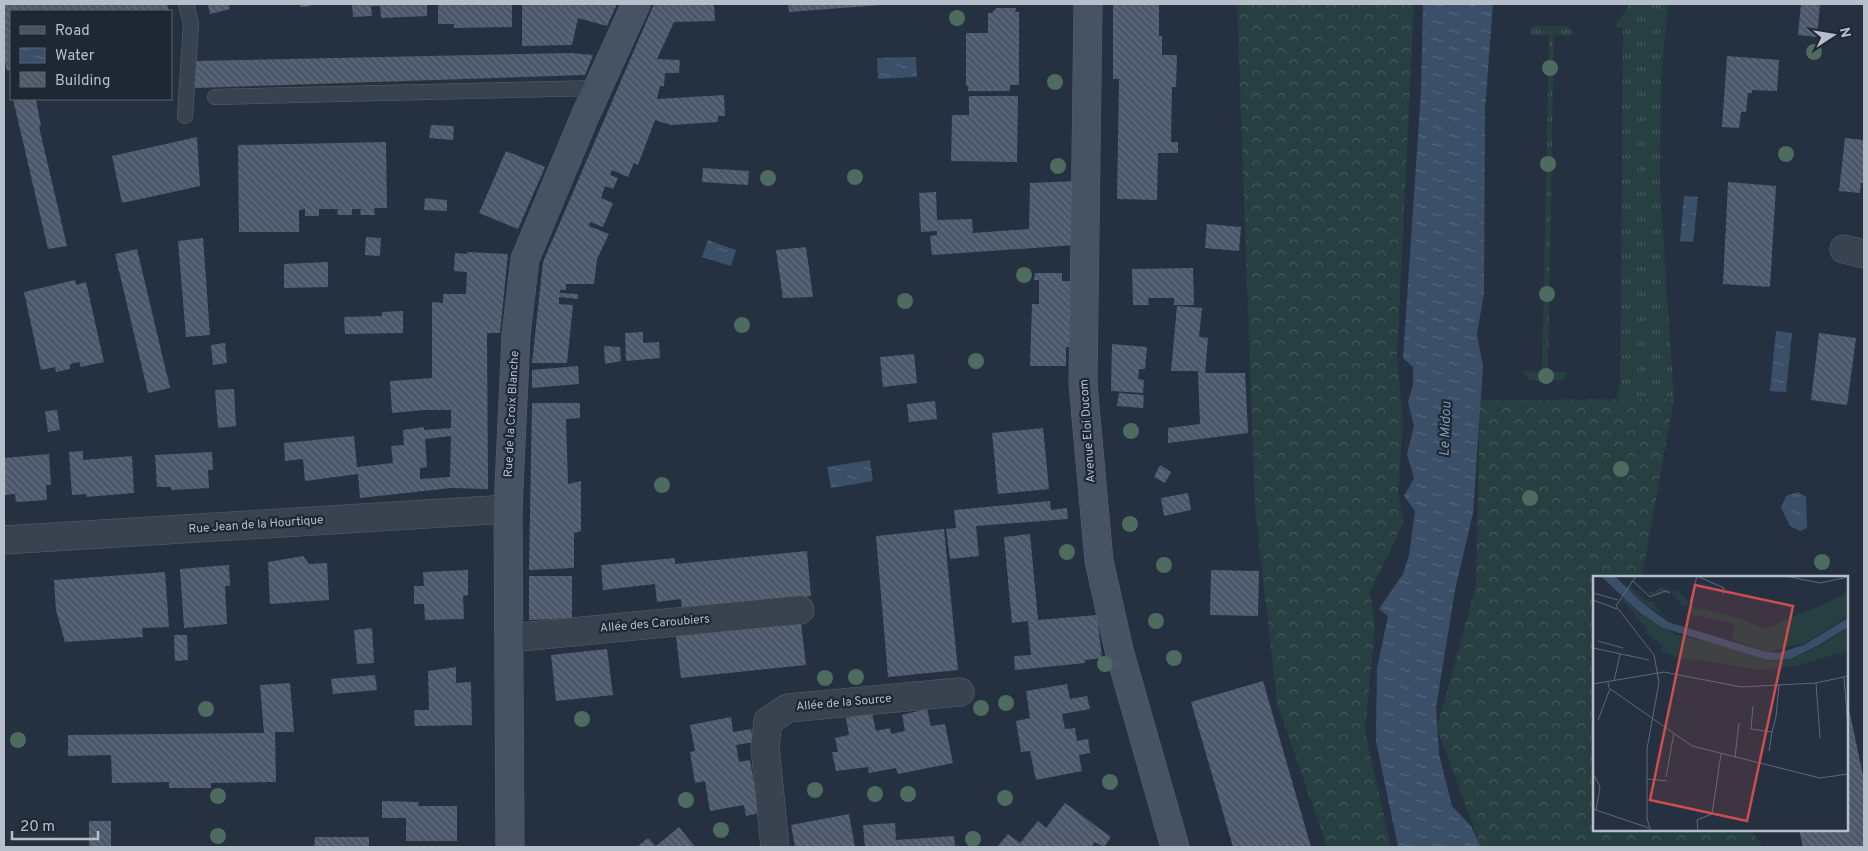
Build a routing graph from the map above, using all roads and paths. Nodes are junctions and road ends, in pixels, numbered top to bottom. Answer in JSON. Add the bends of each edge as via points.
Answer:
{"nodes":[{"id":1,"x":186,"y":4,"type":"edge"},
{"id":2,"x":636,"y":4,"type":"edge"},
{"id":3,"x":1088,"y":4,"type":"edge"},
{"id":4,"x":598,"y":88,"type":"junction"},
{"id":5,"x":215,"y":97,"type":"dead end"},
{"id":6,"x":185,"y":116,"type":"dead end"},
{"id":7,"x":508,"y":509,"type":"junction"},
{"id":8,"x":4,"y":540,"type":"edge"},
{"id":9,"x":800,"y":610,"type":"dead end"},
{"id":10,"x":510,"y":638,"type":"junction"},
{"id":11,"x":960,"y":692,"type":"dead end"},
{"id":12,"x":510,"y":847,"type":"edge"},
{"id":13,"x":775,"y":847,"type":"edge"},
{"id":14,"x":1175,"y":847,"type":"edge"}],
"edges":[{"from":1,"to":6,"type":"lane","via":[[191,24]]},
{"from":2,"to":4,"type":"street","name":"Rue de la Croix Blanche"},
{"from":3,"to":14,"type":"street","name":"Avenue Eloi Ducom","via":[[1083,384],[1099,561],[1116,640]]},
{"from":4,"to":5,"type":"lane"},
{"from":4,"to":7,"type":"street","name":"Rue de la Croix Blanche","via":[[525,259],[516,334]]},
{"from":7,"to":8,"type":"street","name":"Rue Jean de la Hourtique"},
{"from":7,"to":10,"type":"street","name":"Rue de la Croix Blanche"},
{"from":9,"to":10,"type":"street","name":"Allée des Caroubiers"},
{"from":10,"to":12,"type":"street","name":"Rue de la Croix Blanche"},
{"from":11,"to":13,"type":"street","name":"Allée de la Source","via":[[788,708],[768,721],[765,747]]}]}
